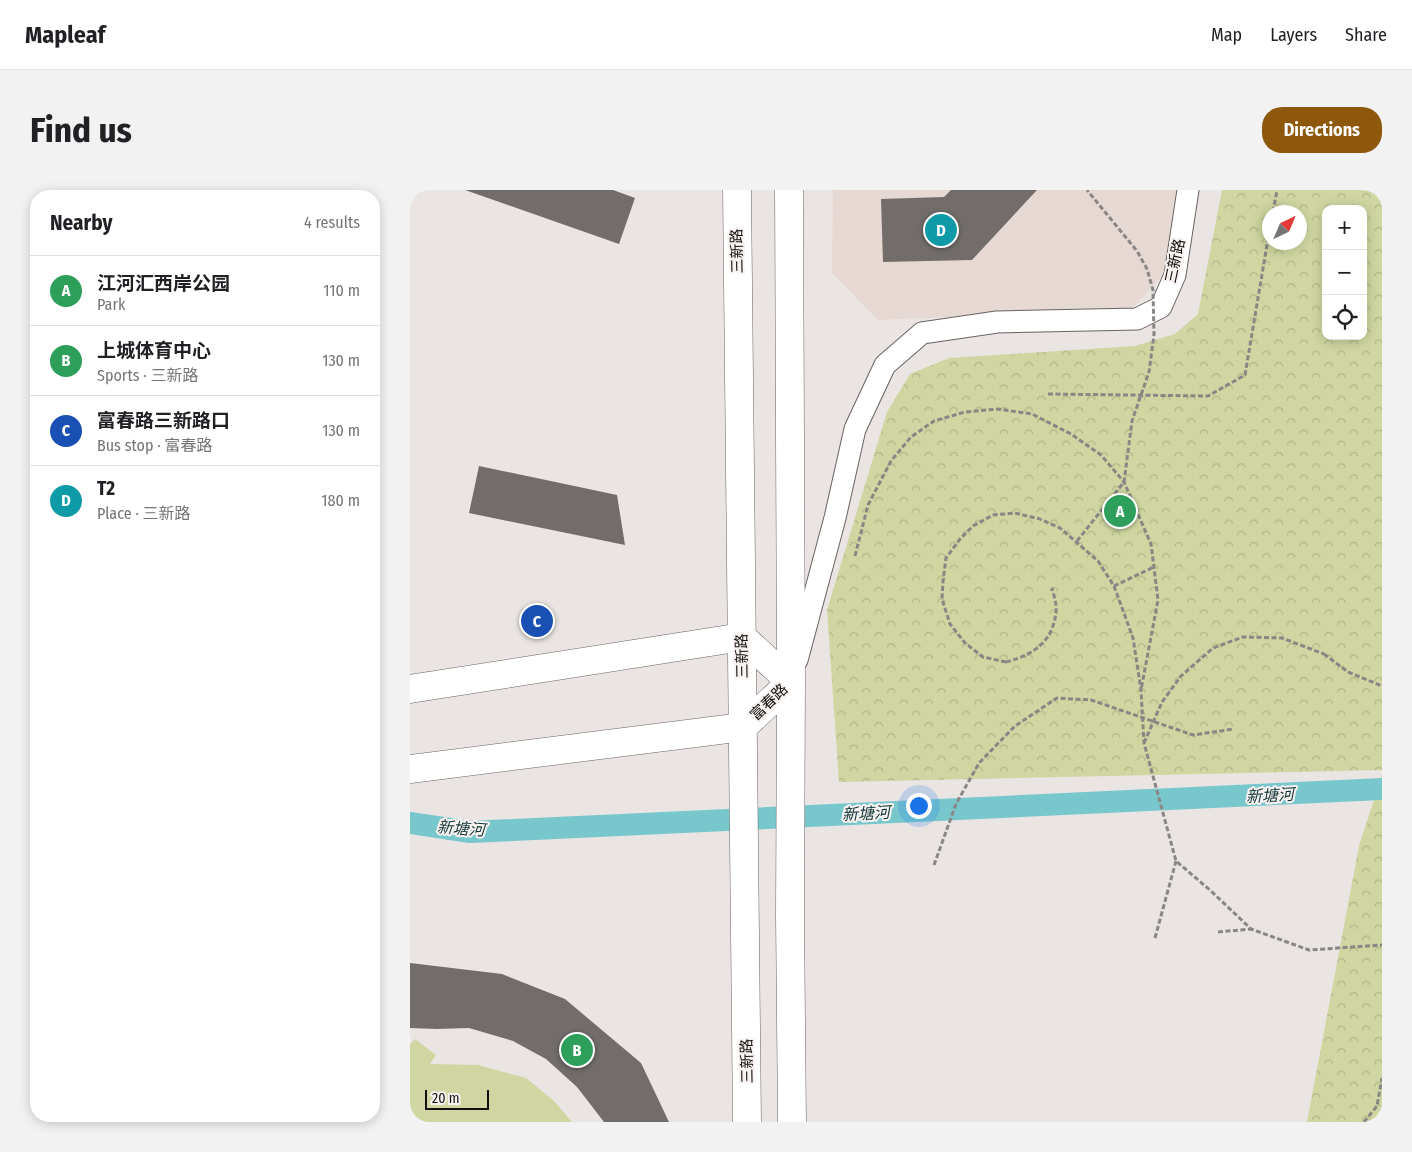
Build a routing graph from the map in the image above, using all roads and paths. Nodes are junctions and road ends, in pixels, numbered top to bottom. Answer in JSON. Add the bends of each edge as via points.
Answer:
{"nodes":[{"id":1,"x":736,"y":190,"type":"edge"},
{"id":2,"x":789,"y":190,"type":"edge"},
{"id":3,"x":1087,"y":190,"type":"edge"},
{"id":4,"x":1188,"y":190,"type":"edge"},
{"id":5,"x":1277,"y":190,"type":"edge"},
{"id":6,"x":1274,"y":205,"type":"edge"},
{"id":7,"x":1267,"y":250,"type":"edge"},
{"id":8,"x":1048,"y":394,"type":"dead end"},
{"id":9,"x":1124,"y":482,"type":"junction"},
{"id":10,"x":1077,"y":542,"type":"junction"},
{"id":11,"x":855,"y":556,"type":"dead end"},
{"id":12,"x":1154,"y":567,"type":"junction"},
{"id":13,"x":1114,"y":586,"type":"junction"},
{"id":14,"x":1052,"y":588,"type":"dead end"},
{"id":15,"x":742,"y":637,"type":"junction"},
{"id":16,"x":791,"y":682,"type":"junction"},
{"id":17,"x":1382,"y":686,"type":"edge"},
{"id":18,"x":410,"y":689,"type":"edge"},
{"id":19,"x":1141,"y":690,"type":"junction"},
{"id":20,"x":743,"y":726,"type":"junction"},
{"id":21,"x":1234,"y":729,"type":"dead end"},
{"id":22,"x":1144,"y":743,"type":"junction"},
{"id":23,"x":410,"y":768,"type":"edge"},
{"id":24,"x":1176,"y":861,"type":"junction"},
{"id":25,"x":934,"y":865,"type":"dead end"},
{"id":26,"x":1251,"y":929,"type":"junction"},
{"id":27,"x":1218,"y":932,"type":"dead end"},
{"id":28,"x":1155,"y":938,"type":"dead end"},
{"id":29,"x":1382,"y":945,"type":"edge"},
{"id":30,"x":1382,"y":1078,"type":"edge"},
{"id":31,"x":747,"y":1122,"type":"edge"},
{"id":32,"x":792,"y":1122,"type":"edge"},
{"id":33,"x":1364,"y":1122,"type":"edge"}],
"edges":[{"from":1,"to":15,"type":"main road","name":"三新路"},
{"from":2,"to":16,"type":"main road","name":"三新路"},
{"from":3,"to":9,"type":"path","bridge":true,"via":[[1137,250],[1147,268],[1153,290],[1154,335],[1149,372],[1132,421]]},
{"from":4,"to":16,"type":"street","name":"三新路","via":[[1175,275],[1161,307],[1137,320],[997,322],[922,333],[885,365],[855,429]]},
{"from":5,"to":6,"type":"path"},
{"from":7,"to":8,"type":"path","via":[[1245,375],[1208,396]]},
{"from":9,"to":10,"type":"path","bridge":true},
{"from":9,"to":11,"type":"path","via":[[1101,456],[1071,434],[1032,414],[998,409],[965,412],[934,421],[911,437],[891,461],[868,505]]},
{"from":9,"to":12,"type":"path","via":[[1151,544]]},
{"from":10,"to":13,"type":"path","bridge":true,"via":[[1098,561]]},
{"from":10,"to":14,"type":"path","bridge":true,"via":[[1060,528],[1040,519],[1014,513],[994,515],[973,526],[946,558],[942,598],[950,624],[965,643],[983,656],[1006,662],[1037,649],[1051,633],[1056,611]]},
{"from":12,"to":13,"type":"path"},
{"from":12,"to":19,"type":"path","via":[[1158,600]]},
{"from":13,"to":19,"type":"path","bridge":true,"via":[[1133,638]]},
{"from":15,"to":16,"type":"main road","name":"富春路"},
{"from":15,"to":18,"type":"main road"},
{"from":15,"to":20,"type":"main road","name":"三新路"},
{"from":16,"to":20,"type":"main road","name":"富春路"},
{"from":16,"to":32,"type":"main road","name":"三新路"},
{"from":17,"to":22,"type":"path","bridge":true,"via":[[1348,672],[1324,654],[1282,638],[1244,636],[1212,648],[1181,676],[1162,702]]},
{"from":19,"to":22,"type":"path","bridge":true},
{"from":20,"to":23,"type":"main road","name":"富春路"},
{"from":20,"to":31,"type":"main road","name":"三新路"},
{"from":21,"to":25,"type":"path","via":[[1193,735],[1091,700],[1057,698],[1015,726],[979,763],[956,804]]},
{"from":22,"to":24,"type":"path","bridge":true},
{"from":24,"to":26,"type":"path","bridge":true},
{"from":24,"to":28,"type":"path"},
{"from":26,"to":27,"type":"path"},
{"from":26,"to":29,"type":"path","bridge":true,"via":[[1309,950]]},
{"from":30,"to":33,"type":"path","via":[[1378,1106]]}]}
